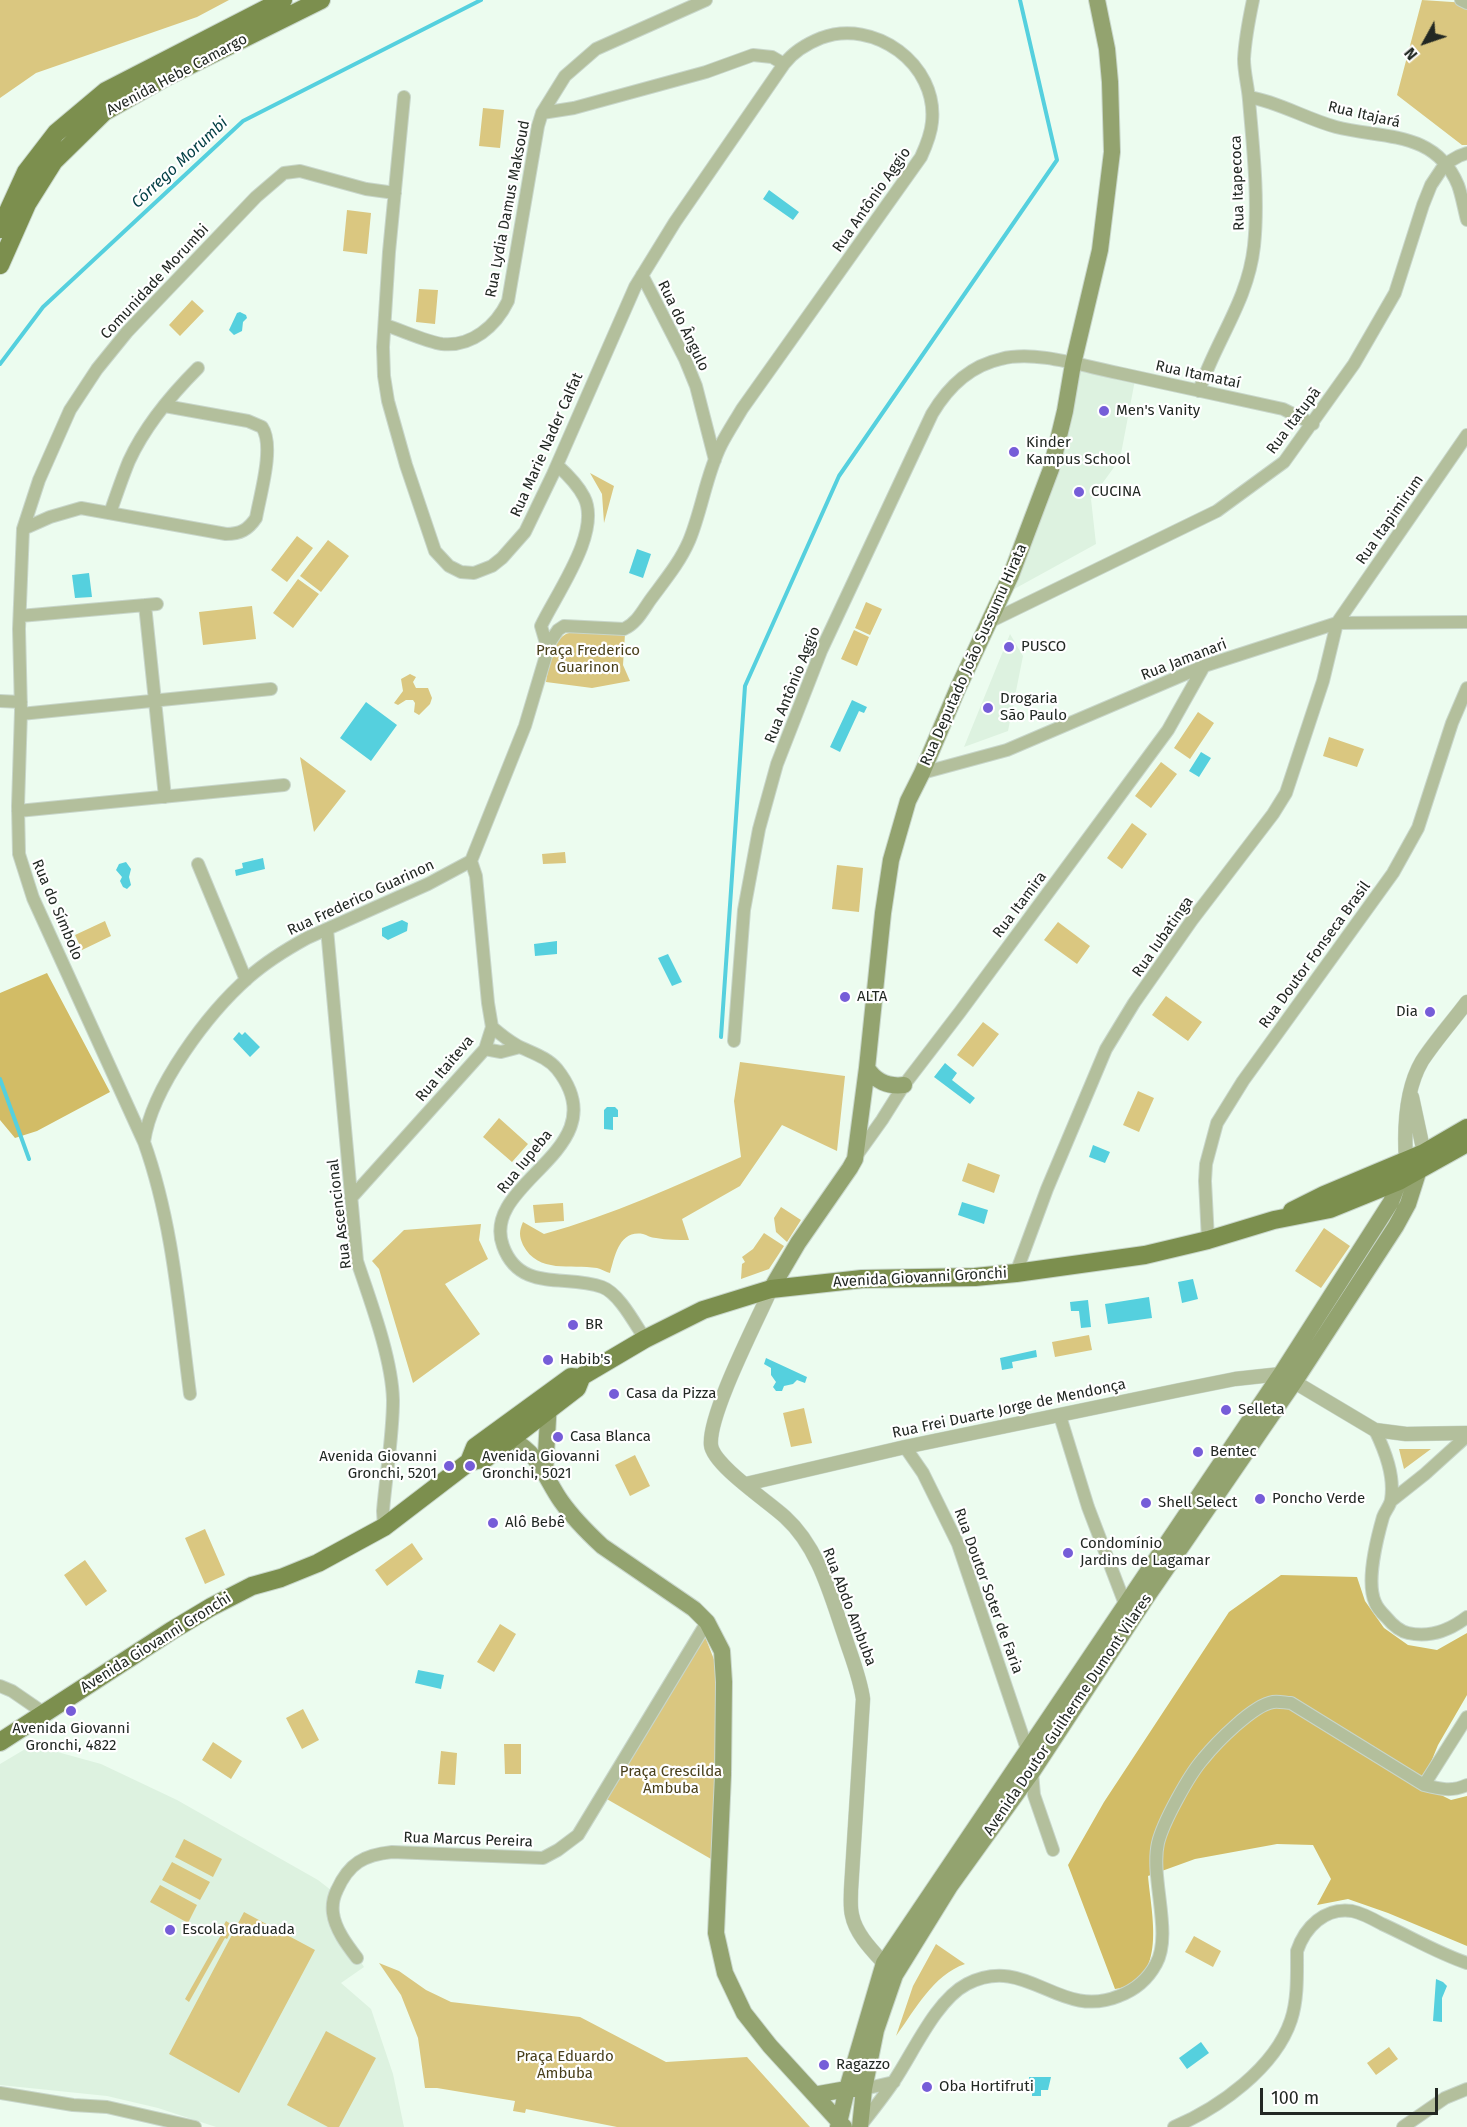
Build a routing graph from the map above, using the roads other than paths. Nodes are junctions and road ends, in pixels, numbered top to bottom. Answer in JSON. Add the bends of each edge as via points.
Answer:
{"nodes":[{"id":1,"x":283,"y":0,"type":"edge"},
{"id":2,"x":321,"y":0,"type":"edge"},
{"id":3,"x":706,"y":0,"type":"edge"},
{"id":4,"x":1097,"y":0,"type":"edge"},
{"id":5,"x":1253,"y":0,"type":"edge"},
{"id":6,"x":1461,"y":0,"type":"edge"},
{"id":7,"x":1467,"y":3,"type":"edge"},
{"id":8,"x":784,"y":64,"type":"junction"},
{"id":9,"x":404,"y":97,"type":"dead end"},
{"id":10,"x":1249,"y":97,"type":"junction"},
{"id":11,"x":542,"y":113,"type":"junction"},
{"id":12,"x":1467,"y":153,"type":"edge"},
{"id":13,"x":1445,"y":164,"type":"junction"},
{"id":14,"x":395,"y":193,"type":"junction"},
{"id":15,"x":1467,"y":220,"type":"edge"},
{"id":16,"x":0,"y":229,"type":"edge"},
{"id":17,"x":0,"y":266,"type":"edge"},
{"id":18,"x":642,"y":275,"type":"junction"},
{"id":19,"x":385,"y":325,"type":"junction"},
{"id":20,"x":1073,"y":364,"type":"junction"},
{"id":21,"x":198,"y":368,"type":"dead end"},
{"id":22,"x":1199,"y":391,"type":"junction"},
{"id":23,"x":165,"y":406,"type":"junction"},
{"id":24,"x":1313,"y":424,"type":"junction"},
{"id":25,"x":1467,"y":435,"type":"edge"},
{"id":26,"x":715,"y":460,"type":"junction"},
{"id":27,"x":556,"y":465,"type":"junction"},
{"id":28,"x":110,"y":513,"type":"junction"},
{"id":29,"x":23,"y":529,"type":"junction"},
{"id":30,"x":20,"y":616,"type":"junction"},
{"id":31,"x":991,"y":621,"type":"junction"},
{"id":32,"x":1467,"y":622,"type":"edge"},
{"id":33,"x":1337,"y":623,"type":"junction"},
{"id":34,"x":548,"y":650,"type":"junction"},
{"id":35,"x":1204,"y":666,"type":"junction"},
{"id":36,"x":1467,"y":688,"type":"edge"},
{"id":37,"x":271,"y":689,"type":"dead end"},
{"id":38,"x":0,"y":701,"type":"edge"},
{"id":39,"x":153,"y":701,"type":"junction"},
{"id":40,"x":21,"y":708,"type":"junction"},
{"id":41,"x":922,"y":773,"type":"junction"},
{"id":42,"x":284,"y":785,"type":"dead end"},
{"id":43,"x":165,"y":797,"type":"junction"},
{"id":44,"x":18,"y":811,"type":"junction"},
{"id":45,"x":471,"y":861,"type":"junction"},
{"id":46,"x":198,"y":864,"type":"dead end"},
{"id":47,"x":327,"y":929,"type":"junction"},
{"id":48,"x":246,"y":980,"type":"junction"},
{"id":49,"x":1467,"y":1002,"type":"edge"},
{"id":50,"x":492,"y":1027,"type":"junction"},
{"id":51,"x":734,"y":1041,"type":"dead end"},
{"id":52,"x":520,"y":1047,"type":"junction"},
{"id":53,"x":485,"y":1049,"type":"junction"},
{"id":54,"x":867,"y":1068,"type":"junction"},
{"id":55,"x":904,"y":1085,"type":"junction"},
{"id":56,"x":1467,"y":1128,"type":"edge"},
{"id":57,"x":144,"y":1142,"type":"junction"},
{"id":58,"x":1467,"y":1143,"type":"edge"},
{"id":59,"x":855,"y":1159,"type":"junction"},
{"id":60,"x":1416,"y":1162,"type":"junction"},
{"id":61,"x":1399,"y":1181,"type":"junction"},
{"id":62,"x":351,"y":1198,"type":"junction"},
{"id":63,"x":1274,"y":1221,"type":"junction"},
{"id":64,"x":1208,"y":1240,"type":"junction"},
{"id":65,"x":1016,"y":1274,"type":"junction"},
{"id":66,"x":771,"y":1289,"type":"junction"},
{"id":67,"x":645,"y":1339,"type":"junction"},
{"id":68,"x":1288,"y":1378,"type":"junction"},
{"id":69,"x":190,"y":1394,"type":"dead end"},
{"id":70,"x":548,"y":1410,"type":"junction"},
{"id":71,"x":521,"y":1414,"type":"junction"},
{"id":72,"x":1060,"y":1416,"type":"junction"},
{"id":73,"x":1375,"y":1430,"type":"junction"},
{"id":74,"x":1467,"y":1435,"type":"edge"},
{"id":75,"x":515,"y":1441,"type":"junction"},
{"id":76,"x":905,"y":1448,"type":"junction"},
{"id":77,"x":469,"y":1462,"type":"junction"},
{"id":78,"x":545,"y":1472,"type":"junction"},
{"id":79,"x":746,"y":1484,"type":"junction"},
{"id":80,"x":1391,"y":1501,"type":"junction"},
{"id":81,"x":384,"y":1527,"type":"junction"},
{"id":82,"x":1125,"y":1604,"type":"junction"},
{"id":83,"x":1467,"y":1617,"type":"edge"},
{"id":84,"x":707,"y":1622,"type":"junction"},
{"id":85,"x":0,"y":1686,"type":"edge"},
{"id":86,"x":44,"y":1713,"type":"junction"},
{"id":87,"x":1467,"y":1717,"type":"edge"},
{"id":88,"x":0,"y":1742,"type":"edge"},
{"id":89,"x":1028,"y":1752,"type":"junction"},
{"id":90,"x":1032,"y":1772,"type":"junction"},
{"id":91,"x":1424,"y":1785,"type":"junction"},
{"id":92,"x":1467,"y":1785,"type":"edge"},
{"id":93,"x":1053,"y":1850,"type":"dead end"},
{"id":94,"x":357,"y":1958,"type":"dead end"},
{"id":95,"x":1467,"y":1964,"type":"edge"},
{"id":96,"x":890,"y":1969,"type":"junction"},
{"id":97,"x":894,"y":2082,"type":"junction"},
{"id":98,"x":847,"y":2089,"type":"junction"},
{"id":99,"x":864,"y":2089,"type":"junction"},
{"id":100,"x":1467,"y":2089,"type":"edge"},
{"id":101,"x":0,"y":2093,"type":"edge"},
{"id":102,"x":819,"y":2097,"type":"junction"},
{"id":103,"x":847,"y":2124,"type":"edge"},
{"id":104,"x":195,"y":2127,"type":"edge"},
{"id":105,"x":1174,"y":2127,"type":"edge"},
{"id":106,"x":1403,"y":2127,"type":"edge"}],
"edges":[{"from":1,"to":16,"type":"main road","name":"Avenida Hebe Camargo","via":[[106,92],[56,134],[26,172]]},
{"from":2,"to":17,"type":"main road","name":"Avenida Hebe Camargo","via":[[104,112],[54,161],[27,204]]},
{"from":3,"to":11,"type":"street","name":"Rua Lydia Damus Maksoud","via":[[596,49],[565,76]]},
{"from":4,"to":20,"type":"main road","name":"Rua Deputado João Sussumu Hirata","via":[[1107,50],[1112,152],[1100,250]]},
{"from":5,"to":10,"type":"street","name":"Rua Itapecoca","via":[[1244,60]]},
{"from":6,"to":7,"type":"street"},
{"from":8,"to":11,"type":"street","via":[[772,57],[753,55],[706,72]]},
{"from":8,"to":18,"type":"street","name":"Rua Marie Nader Calfat"},
{"from":8,"to":26,"type":"street","name":"Rua Antônio Aggio","via":[[805,45],[834,33],[876,37],[897,50],[920,74],[931,101],[932,122],[921,157],[742,409]]},
{"from":9,"to":14,"type":"street","name":"Rua Marie Nader Calfat"},
{"from":10,"to":13,"type":"street","name":"Rua Itajará","via":[[1334,126],[1429,147]]},
{"from":10,"to":22,"type":"street","name":"Rua Itapecoca","via":[[1256,213],[1250,270],[1236,311]]},
{"from":11,"to":19,"type":"street","name":"Rua Lydia Damus Maksoud","via":[[503,311],[476,337],[450,344]]},
{"from":12,"to":13,"type":"street"},
{"from":13,"to":15,"type":"street","via":[[1458,184]]},
{"from":13,"to":24,"type":"street","name":"Rua Itatupã","via":[[1423,205],[1395,293]]},
{"from":14,"to":19,"type":"street","name":"Rua Marie Nader Calfat"},
{"from":14,"to":29,"type":"street","name":"Comunidade Morumbi","via":[[291,171],[256,198],[134,324],[97,369],[62,427]]},
{"from":18,"to":26,"type":"street","name":"Rua do Ângulo","via":[[686,359]]},
{"from":18,"to":27,"type":"street","name":"Rua Marie Nader Calfat"},
{"from":19,"to":27,"type":"street","name":"Rua Marie Nader Calfat","via":[[383,360],[388,401],[427,529],[441,559],[461,572],[474,573],[502,558],[525,532]]},
{"from":20,"to":22,"type":"street","name":"Rua Itamataí"},
{"from":20,"to":31,"type":"main road","name":"Rua Deputado João Sussumu Hirata","via":[[1051,469]]},
{"from":20,"to":51,"type":"street","name":"Rua Antônio Aggio","via":[[1024,356],[989,362],[972,369],[944,394],[932,414],[821,651],[777,764],[759,830],[744,910]]},
{"from":21,"to":23,"type":"street"},
{"from":22,"to":24,"type":"street","name":"Rua Itamataí","via":[[1283,410]]},
{"from":23,"to":28,"type":"street","via":[[129,460]]},
{"from":23,"to":28,"type":"street","via":[[262,427],[268,442],[256,518],[250,527],[235,534]]},
{"from":24,"to":31,"type":"street","name":"Rua Itatupã","via":[[1284,462],[1217,511]]},
{"from":25,"to":33,"type":"street","name":"Rua Itapimirum"},
{"from":26,"to":34,"type":"street","name":"Rua Antônio Aggio","via":[[688,543],[632,626],[564,626]]},
{"from":27,"to":34,"type":"street","via":[[584,496],[589,518],[571,573],[541,626]]},
{"from":28,"to":29,"type":"street","via":[[81,508]]},
{"from":29,"to":30,"type":"street","name":"Rua do Símbolo"},
{"from":30,"to":39,"type":"street","via":[[151,604]]},
{"from":30,"to":40,"type":"street","name":"Rua do Símbolo"},
{"from":31,"to":41,"type":"main road","name":"Rua Deputado João Sussumu Hirata"},
{"from":32,"to":33,"type":"street","name":"Rua Jamanari"},
{"from":33,"to":35,"type":"street","name":"Rua Jamanari"},
{"from":33,"to":65,"type":"street","name":"Rua Iubatinga","via":[[1323,681],[1286,793],[1185,930],[1106,1049]]},
{"from":34,"to":45,"type":"street","via":[[525,726]]},
{"from":35,"to":41,"type":"street","name":"Rua Jamanari","via":[[1007,750]]},
{"from":35,"to":55,"type":"street","name":"Rua Itamira","via":[[1168,730]]},
{"from":36,"to":64,"type":"street","name":"Rua Doutor Fonseca Brasil","via":[[1408,849],[1217,1123],[1206,1164]]},
{"from":37,"to":39,"type":"street"},
{"from":38,"to":40,"type":"street"},
{"from":39,"to":40,"type":"street"},
{"from":39,"to":43,"type":"street"},
{"from":40,"to":44,"type":"street","name":"Rua do Símbolo"},
{"from":41,"to":54,"type":"main road","name":"Rua Deputado João Sussumu Hirata","via":[[908,801],[891,860]]},
{"from":42,"to":43,"type":"street"},
{"from":43,"to":44,"type":"street"},
{"from":44,"to":57,"type":"street","name":"Rua do Símbolo","via":[[20,861],[33,898]]},
{"from":45,"to":47,"type":"street","name":"Rua Frederico Guarinon","via":[[429,885]]},
{"from":45,"to":50,"type":"street","name":"Rua Itaiteva","via":[[476,876]]},
{"from":46,"to":48,"type":"street"},
{"from":47,"to":48,"type":"street","name":"Rua Frederico Guarinon","via":[[291,948]]},
{"from":47,"to":62,"type":"street","name":"Rua Ascencional"},
{"from":48,"to":57,"type":"street","name":"Rua Frederico Guarinon","via":[[220,1006],[180,1059],[159,1096]]},
{"from":49,"to":60,"type":"street","via":[[1414,1077],[1406,1112]]},
{"from":50,"to":52,"type":"street","name":"Rua Iupeba"},
{"from":50,"to":53,"type":"street","name":"Rua Itaiteva"},
{"from":52,"to":53,"type":"street","via":[[501,1052]]},
{"from":52,"to":67,"type":"street","name":"Rua Iupeba","via":[[556,1069],[575,1104],[563,1141],[504,1213],[499,1235],[503,1248],[519,1270],[529,1276],[588,1284],[609,1291]]},
{"from":53,"to":62,"type":"street","name":"Rua Itaiteva"},
{"from":54,"to":55,"type":"main road","via":[[880,1081]]},
{"from":54,"to":59,"type":"main road","name":"Rua Deputado João Sussumu Hirata"},
{"from":55,"to":59,"type":"street","name":"Rua Itamira"},
{"from":56,"to":60,"type":"main road","name":"Avenida Giovanni Gronchi"},
{"from":57,"to":69,"type":"street","via":[[171,1242]]},
{"from":58,"to":60,"type":"main road","name":"Avenida Giovanni Gronchi"},
{"from":59,"to":66,"type":"main road","name":"Rua Deputado João Sussumu Hirata"},
{"from":60,"to":61,"type":"main road","name":"Avenida Giovanni Gronchi"},
{"from":60,"to":63,"type":"main road","name":"Avenida Giovanni Gronchi","via":[[1324,1195]]},
{"from":60,"to":68,"type":"main road","name":"Avenida Doutor Guilherme Dumont Vilares","via":[[1408,1204],[1396,1226]]},
{"from":61,"to":63,"type":"main road","name":"Avenida Giovanni Gronchi","via":[[1330,1209]]},
{"from":61,"to":68,"type":"main road","name":"Avenida Doutor Guilherme Dumont Vilares"},
{"from":62,"to":81,"type":"street","name":"Rua Ascencional","via":[[357,1261],[384,1349],[393,1399]]},
{"from":63,"to":64,"type":"main road","name":"Avenida Giovanni Gronchi"},
{"from":64,"to":65,"type":"main road","name":"Avenida Giovanni Gronchi","via":[[1145,1255]]},
{"from":65,"to":66,"type":"main road","name":"Avenida Giovanni Gronchi","via":[[862,1279]]},
{"from":66,"to":67,"type":"main road","name":"Avenida Giovanni Gronchi","via":[[703,1310]]},
{"from":66,"to":79,"type":"street","name":"Rua Abdo Ambuba","via":[[728,1386],[712,1433],[715,1456]]},
{"from":67,"to":70,"type":"main road","name":"Avenida Giovanni Gronchi","via":[[581,1378],[571,1377]]},
{"from":68,"to":72,"type":"street","name":"Rua Frei Duarte Jorge de Mendonça","via":[[1235,1379]]},
{"from":68,"to":73,"type":"street"},
{"from":68,"to":82,"type":"main road","name":"Avenida Doutor Guilherme Dumont Vilares"},
{"from":68,"to":90,"type":"main road","name":"Avenida Doutor Guilherme Dumont Vilares"},
{"from":70,"to":71,"type":"main road","name":"Avenida Giovanni Gronchi"},
{"from":70,"to":75,"type":"main road","name":"Avenida Giovanni Gronchi"},
{"from":70,"to":78,"type":"main road"},
{"from":71,"to":75,"type":"main road","via":[[510,1432]]},
{"from":71,"to":77,"type":"main road","name":"Avenida Giovanni Gronchi","via":[[475,1447]]},
{"from":72,"to":76,"type":"street","name":"Rua Frei Duarte Jorge de Mendonça"},
{"from":72,"to":82,"type":"street","via":[[1088,1507]]},
{"from":73,"to":74,"type":"street"},
{"from":73,"to":80,"type":"street","via":[[1388,1463]]},
{"from":74,"to":80,"type":"street"},
{"from":75,"to":77,"type":"main road","name":"Avenida Giovanni Gronchi","via":[[486,1458]]},
{"from":75,"to":78,"type":"main road","via":[[530,1450]]},
{"from":76,"to":79,"type":"street","name":"Rua Frei Duarte Jorge de Mendonça"},
{"from":76,"to":89,"type":"street","name":"Rua Doutor Soter de Faria","via":[[923,1473],[958,1544]]},
{"from":77,"to":81,"type":"main road","name":"Avenida Giovanni Gronchi"},
{"from":78,"to":84,"type":"main road","via":[[561,1501],[590,1535]]},
{"from":79,"to":96,"type":"street","name":"Rua Abdo Ambuba","via":[[791,1523],[812,1552],[860,1683],[852,1915],[858,1929]]},
{"from":80,"to":83,"type":"street","via":[[1383,1516],[1371,1578],[1374,1601],[1389,1621],[1403,1632],[1414,1634],[1451,1628]]},
{"from":81,"to":86,"type":"main road","name":"Avenida Giovanni Gronchi","via":[[318,1563],[252,1586],[211,1607]]},
{"from":82,"to":89,"type":"main road","name":"Avenida Doutor Guilherme Dumont Vilares"},
{"from":84,"to":94,"type":"street","name":"Rua Marcus Pereira","via":[[578,1835],[569,1843],[543,1858],[380,1853],[346,1872],[333,1913]]},
{"from":84,"to":102,"type":"main road","via":[[722,1651],[724,1682],[716,1933],[724,1973],[744,2013]]},
{"from":85,"to":86,"type":"street"},
{"from":86,"to":88,"type":"main road","name":"Avenida Giovanni Gronchi"},
{"from":87,"to":91,"type":"street"},
{"from":89,"to":96,"type":"main road","name":"Avenida Doutor Guilherme Dumont Vilares"},
{"from":90,"to":93,"type":"street","via":[[1034,1796]]},
{"from":90,"to":96,"type":"main road","name":"Avenida Doutor Guilherme Dumont Vilares"},
{"from":91,"to":92,"type":"street","via":[[1442,1790]]},
{"from":91,"to":97,"type":"street","via":[[1291,1703],[1272,1702],[1252,1712],[1202,1760],[1166,1820],[1158,1843],[1156,1869],[1162,1918],[1160,1957],[1147,1978],[1123,1995],[1089,2003],[1011,1976],[967,1984],[954,1993],[930,2023]]},
{"from":95,"to":105,"type":"street","via":[[1354,1911],[1323,1917],[1300,1942],[1293,2008],[1279,2045],[1253,2077],[1197,2116]]},
{"from":96,"to":98,"type":"main road","name":"Avenida Doutor Guilherme Dumont Vilares"},
{"from":96,"to":99,"type":"main road","name":"Avenida Doutor Guilherme Dumont Vilares"},
{"from":97,"to":99,"type":"street"},
{"from":97,"to":103,"type":"street"},
{"from":98,"to":99,"type":"main road"},
{"from":98,"to":102,"type":"main road"},
{"from":98,"to":103,"type":"main road","name":"Avenida Doutor Guilherme Dumont Vilares"},
{"from":99,"to":103,"type":"main road","name":"Avenida Doutor Guilherme Dumont Vilares"},
{"from":100,"to":106,"type":"street","via":[[1445,2098]]},
{"from":101,"to":104,"type":"street","via":[[107,2107]]},
{"from":102,"to":103,"type":"main road"}]}
